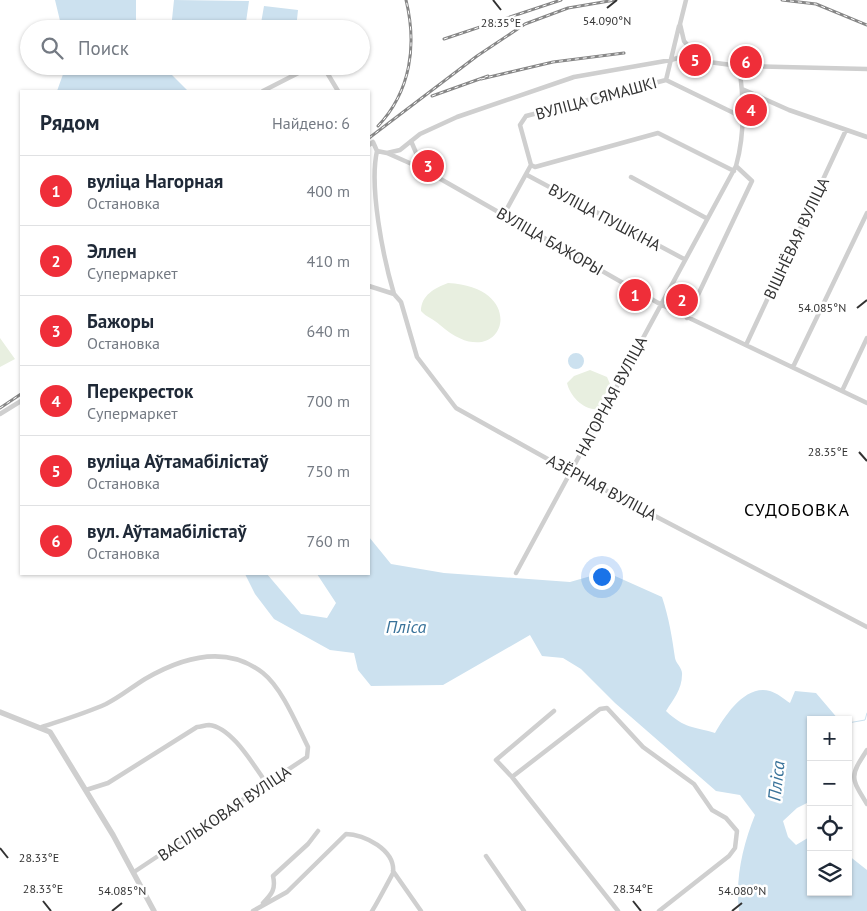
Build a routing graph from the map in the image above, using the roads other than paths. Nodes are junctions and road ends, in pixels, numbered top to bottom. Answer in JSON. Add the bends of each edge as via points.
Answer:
{"nodes":[{"id":1,"x":686,"y":0,"type":"edge"},
{"id":2,"x":680,"y":24,"type":"junction"},
{"id":3,"x":694,"y":53,"type":"junction"},
{"id":4,"x":671,"y":60,"type":"junction"},
{"id":5,"x":739,"y":66,"type":"junction"},
{"id":6,"x":867,"y":70,"type":"edge"},
{"id":7,"x":294,"y":75,"type":"edge"},
{"id":8,"x":328,"y":75,"type":"edge"},
{"id":9,"x":666,"y":80,"type":"junction"},
{"id":10,"x":742,"y":89,"type":"junction"},
{"id":11,"x":265,"y":90,"type":"edge"},
{"id":12,"x":337,"y":90,"type":"edge"},
{"id":13,"x":742,"y":117,"type":"junction"},
{"id":14,"x":846,"y":130,"type":"junction"},
{"id":15,"x":867,"y":137,"type":"edge"},
{"id":16,"x":411,"y":142,"type":"junction"},
{"id":17,"x":371,"y":143,"type":"edge"},
{"id":18,"x":377,"y":151,"type":"junction"},
{"id":19,"x":387,"y":153,"type":"junction"},
{"id":20,"x":533,"y":166,"type":"junction"},
{"id":21,"x":735,"y":168,"type":"junction"},
{"id":22,"x":423,"y":169,"type":"junction"},
{"id":23,"x":529,"y":176,"type":"junction"},
{"id":24,"x":631,"y":177,"type":"dead end"},
{"id":25,"x":867,"y":213,"type":"edge"},
{"id":26,"x":504,"y":214,"type":"junction"},
{"id":27,"x":706,"y":218,"type":"junction"},
{"id":28,"x":684,"y":259,"type":"junction"},
{"id":29,"x":370,"y":286,"type":"edge"},
{"id":30,"x":394,"y":294,"type":"junction"},
{"id":31,"x":660,"y":304,"type":"junction"},
{"id":32,"x":687,"y":318,"type":"junction"},
{"id":33,"x":867,"y":338,"type":"edge"},
{"id":34,"x":746,"y":345,"type":"junction"},
{"id":35,"x":793,"y":368,"type":"junction"},
{"id":36,"x":842,"y":391,"type":"junction"},
{"id":37,"x":20,"y":402,"type":"edge"},
{"id":38,"x":867,"y":403,"type":"edge"},
{"id":39,"x":0,"y":414,"type":"edge"},
{"id":40,"x":571,"y":472,"type":"junction"},
{"id":41,"x":516,"y":573,"type":"dead end"},
{"id":42,"x":867,"y":627,"type":"edge"},
{"id":43,"x":554,"y":711,"type":"dead end"},
{"id":44,"x":0,"y":712,"type":"edge"},
{"id":45,"x":42,"y":727,"type":"junction"},
{"id":46,"x":867,"y":750,"type":"edge"},
{"id":47,"x":512,"y":777,"type":"junction"},
{"id":48,"x":267,"y":784,"type":"junction"},
{"id":49,"x":86,"y":790,"type":"junction"},
{"id":50,"x":867,"y":804,"type":"edge"},
{"id":51,"x":318,"y":832,"type":"dead end"},
{"id":52,"x":486,"y":856,"type":"dead end"},
{"id":53,"x":393,"y":871,"type":"junction"},
{"id":54,"x":134,"y":872,"type":"junction"},
{"id":55,"x":258,"y":908,"type":"junction"},
{"id":56,"x":154,"y":911,"type":"edge"},
{"id":57,"x":253,"y":911,"type":"edge"},
{"id":58,"x":372,"y":911,"type":"edge"},
{"id":59,"x":421,"y":911,"type":"edge"},
{"id":60,"x":524,"y":911,"type":"edge"},
{"id":61,"x":618,"y":911,"type":"edge"},
{"id":62,"x":660,"y":911,"type":"edge"}],
"edges":[{"from":1,"to":2,"type":"street"},
{"from":2,"to":3,"type":"street","via":[[684,40]]},
{"from":2,"to":4,"type":"street"},
{"from":3,"to":4,"type":"street"},
{"from":3,"to":5,"type":"street","via":[[709,62]]},
{"from":4,"to":9,"type":"street"},
{"from":4,"to":16,"type":"street","via":[[574,77],[479,108],[420,134]]},
{"from":5,"to":6,"type":"street"},
{"from":5,"to":10,"type":"street","name":"НАГОРНАЯ ВУЛІЦА"},
{"from":7,"to":11,"type":"street"},
{"from":8,"to":12,"type":"street"},
{"from":9,"to":13,"type":"street","name":"ВУЛІЦА СЯМАШКІ"},
{"from":9,"to":20,"type":"street","name":"ВУЛІЦА СЯМАШКІ","via":[[526,116],[520,125]]},
{"from":10,"to":13,"type":"street","name":"НАГОРНАЯ ВУЛІЦА"},
{"from":10,"to":14,"type":"street"},
{"from":13,"to":21,"type":"street","name":"НАГОРНАЯ ВУЛІЦА"},
{"from":14,"to":15,"type":"street"},
{"from":14,"to":34,"type":"street","name":"ВІШНЁВАЯ ВУЛІЦА"},
{"from":16,"to":19,"type":"street","via":[[400,150]]},
{"from":16,"to":22,"type":"street"},
{"from":17,"to":18,"type":"street"},
{"from":18,"to":19,"type":"street","name":"ВУЛІЦА БАЖОРЫ"},
{"from":18,"to":30,"type":"street","name":"АЗЁРНАЯ ВУЛІЦА","via":[[374,169],[379,213]]},
{"from":19,"to":22,"type":"street","name":"ВУЛІЦА БАЖОРЫ"},
{"from":20,"to":21,"type":"street","via":[[658,133]]},
{"from":20,"to":23,"type":"street"},
{"from":21,"to":27,"type":"street","name":"НАГОРНАЯ ВУЛІЦА"},
{"from":21,"to":32,"type":"street","via":[[752,181]]},
{"from":22,"to":26,"type":"street","name":"ВУЛІЦА БАЖОРЫ"},
{"from":23,"to":26,"type":"street"},
{"from":23,"to":28,"type":"street","name":"ВУЛІЦА ПУШКІНА"},
{"from":24,"to":27,"type":"street"},
{"from":25,"to":35,"type":"street"},
{"from":26,"to":31,"type":"street","name":"ВУЛІЦА БАЖОРЫ"},
{"from":27,"to":28,"type":"street","name":"НАГОРНАЯ ВУЛІЦА"},
{"from":28,"to":31,"type":"street","name":"НАГОРНАЯ ВУЛІЦА"},
{"from":29,"to":30,"type":"street"},
{"from":30,"to":40,"type":"street","name":"АЗЁРНАЯ ВУЛІЦА","via":[[401,302],[417,357],[456,408]]},
{"from":31,"to":32,"type":"street","name":"ВУЛІЦА БАЖОРЫ"},
{"from":31,"to":40,"type":"street","name":"НАГОРНАЯ ВУЛІЦА"},
{"from":32,"to":34,"type":"street","name":"ВУЛІЦА БАЖОРЫ"},
{"from":33,"to":36,"type":"street"},
{"from":34,"to":35,"type":"street","name":"ВУЛІЦА БАЖОРЫ"},
{"from":35,"to":36,"type":"street","name":"ВУЛІЦА БАЖОРЫ"},
{"from":36,"to":38,"type":"street","name":"ВУЛІЦА БАЖОРЫ"},
{"from":37,"to":39,"type":"street"},
{"from":40,"to":41,"type":"street","name":"НАГОРНАЯ ВУЛІЦА"},
{"from":40,"to":42,"type":"street","name":"АЗЁРНАЯ ВУЛІЦА"},
{"from":43,"to":47,"type":"street","via":[[496,760]]},
{"from":44,"to":45,"type":"street"},
{"from":45,"to":48,"type":"street","name":"ВАСІЛЬКОВАЯ ВУЛІЦА","via":[[108,703],[174,664],[198,657],[221,656],[240,661],[262,673],[274,686],[308,747],[308,758]]},
{"from":45,"to":49,"type":"street","via":[[50,732]]},
{"from":46,"to":50,"type":"street","via":[[853,776]]},
{"from":47,"to":61,"type":"street"},
{"from":47,"to":62,"type":"street","via":[[600,709],[607,708],[643,747],[694,784],[712,810],[735,828],[738,835],[735,848],[722,863]]},
{"from":48,"to":49,"type":"street","via":[[232,737],[209,725],[197,727],[108,783]]},
{"from":48,"to":54,"type":"street","name":"ВАСІЛЬКОВАЯ ВУЛІЦА"},
{"from":49,"to":54,"type":"street"},
{"from":51,"to":55,"type":"street","via":[[272,876],[273,893]]},
{"from":52,"to":60,"type":"street"},
{"from":53,"to":55,"type":"street","via":[[392,862],[376,843],[359,834],[346,834],[287,892]]},
{"from":53,"to":58,"type":"street"},
{"from":53,"to":59,"type":"street"},
{"from":54,"to":56,"type":"street"},
{"from":55,"to":57,"type":"street"}]}
